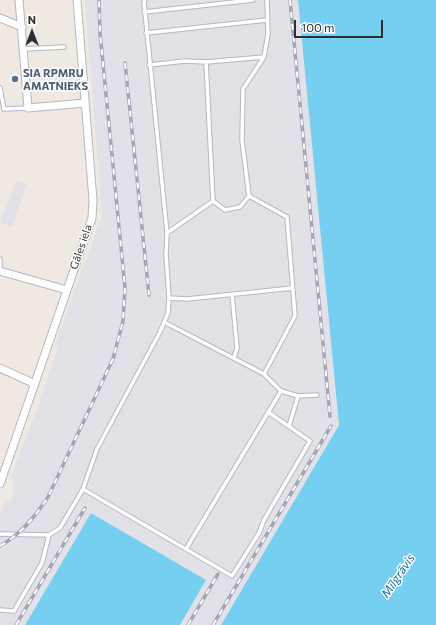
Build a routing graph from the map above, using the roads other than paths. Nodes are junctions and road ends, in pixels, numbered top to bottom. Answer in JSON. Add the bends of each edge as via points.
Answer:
{"nodes":[{"id":1,"x":19,"y":0,"type":"edge"},
{"id":2,"x":77,"y":0,"type":"edge"},
{"id":3,"x":145,"y":0,"type":"edge"},
{"id":4,"x":253,"y":0,"type":"edge"},
{"id":5,"x":267,"y":0,"type":"edge"},
{"id":6,"x":144,"y":12,"type":"junction"},
{"id":7,"x":0,"y":18,"type":"edge"},
{"id":8,"x":267,"y":20,"type":"junction"},
{"id":9,"x":22,"y":27,"type":"junction"},
{"id":10,"x":146,"y":33,"type":"junction"},
{"id":11,"x":64,"y":47,"type":"dead end"},
{"id":12,"x":23,"y":49,"type":"junction"},
{"id":13,"x":264,"y":57,"type":"junction"},
{"id":14,"x":206,"y":62,"type":"junction"},
{"id":15,"x":149,"y":65,"type":"junction"},
{"id":16,"x":0,"y":88,"type":"edge"},
{"id":17,"x":85,"y":103,"type":"junction"},
{"id":18,"x":28,"y":108,"type":"junction"},
{"id":19,"x":249,"y":196,"type":"junction"},
{"id":20,"x":213,"y":201,"type":"junction"},
{"id":21,"x":167,"y":233,"type":"junction"},
{"id":22,"x":0,"y":259,"type":"edge"},
{"id":23,"x":0,"y":271,"type":"edge"},
{"id":24,"x":292,"y":288,"type":"junction"},
{"id":25,"x":67,"y":290,"type":"junction"},
{"id":26,"x":232,"y":294,"type":"junction"},
{"id":27,"x":169,"y":298,"type":"junction"},
{"id":28,"x":164,"y":322,"type":"junction"},
{"id":29,"x":234,"y":358,"type":"junction"},
{"id":30,"x":0,"y":368,"type":"edge"},
{"id":31,"x":264,"y":374,"type":"junction"},
{"id":32,"x":35,"y":384,"type":"junction"},
{"id":33,"x":281,"y":391,"type":"junction"},
{"id":34,"x":317,"y":394,"type":"dead end"},
{"id":35,"x":298,"y":396,"type":"junction"},
{"id":36,"x":268,"y":412,"type":"junction"},
{"id":37,"x":289,"y":426,"type":"junction"},
{"id":38,"x":0,"y":484,"type":"edge"},
{"id":39,"x":83,"y":489,"type":"junction"},
{"id":40,"x":0,"y":534,"type":"edge"},
{"id":41,"x":49,"y":535,"type":"junction"},
{"id":42,"x":186,"y":549,"type":"junction"},
{"id":43,"x":0,"y":610,"type":"edge"}],
"edges":[{"from":1,"to":9,"type":"street"},
{"from":2,"to":17,"type":"street","name":"Gāles iela"},
{"from":3,"to":6,"type":"lane"},
{"from":4,"to":6,"type":"lane"},
{"from":5,"to":8,"type":"lane"},
{"from":6,"to":10,"type":"lane"},
{"from":7,"to":9,"type":"street"},
{"from":8,"to":10,"type":"lane"},
{"from":8,"to":13,"type":"lane","via":[[268,34]]},
{"from":9,"to":12,"type":"street"},
{"from":10,"to":15,"type":"lane"},
{"from":11,"to":12,"type":"lane"},
{"from":12,"to":18,"type":"street"},
{"from":13,"to":14,"type":"lane"},
{"from":13,"to":19,"type":"lane","via":[[243,89],[242,140]]},
{"from":14,"to":15,"type":"lane","via":[[185,61]]},
{"from":14,"to":20,"type":"lane"},
{"from":15,"to":21,"type":"lane"},
{"from":16,"to":18,"type":"lane","via":[[4,109]]},
{"from":17,"to":18,"type":"street"},
{"from":17,"to":25,"type":"street","name":"Gāles iela","via":[[93,200],[92,218]]},
{"from":19,"to":20,"type":"lane","via":[[240,208],[225,210]]},
{"from":19,"to":24,"type":"lane","via":[[286,217]]},
{"from":20,"to":21,"type":"lane"},
{"from":21,"to":27,"type":"lane"},
{"from":22,"to":23,"type":"lane"},
{"from":23,"to":25,"type":"street"},
{"from":24,"to":26,"type":"lane"},
{"from":24,"to":31,"type":"lane","via":[[295,316]]},
{"from":25,"to":32,"type":"street","name":"Gāles iela"},
{"from":26,"to":27,"type":"lane","via":[[187,299]]},
{"from":26,"to":29,"type":"lane","via":[[237,348]]},
{"from":27,"to":28,"type":"lane","via":[[168,313]]},
{"from":28,"to":29,"type":"lane"},
{"from":28,"to":39,"type":"lane","via":[[97,449]]},
{"from":29,"to":31,"type":"lane"},
{"from":30,"to":32,"type":"street"},
{"from":31,"to":33,"type":"lane"},
{"from":32,"to":38,"type":"street","name":"Gāles iela"},
{"from":33,"to":35,"type":"lane"},
{"from":33,"to":36,"type":"lane"},
{"from":34,"to":35,"type":"lane"},
{"from":35,"to":37,"type":"lane"},
{"from":36,"to":37,"type":"lane"},
{"from":36,"to":42,"type":"lane"},
{"from":37,"to":42,"type":"lane","via":[[310,441],[232,576]]},
{"from":39,"to":41,"type":"lane","via":[[60,528]]},
{"from":39,"to":42,"type":"lane"},
{"from":40,"to":41,"type":"lane"},
{"from":41,"to":43,"type":"lane","via":[[42,563],[14,611]]}]}
